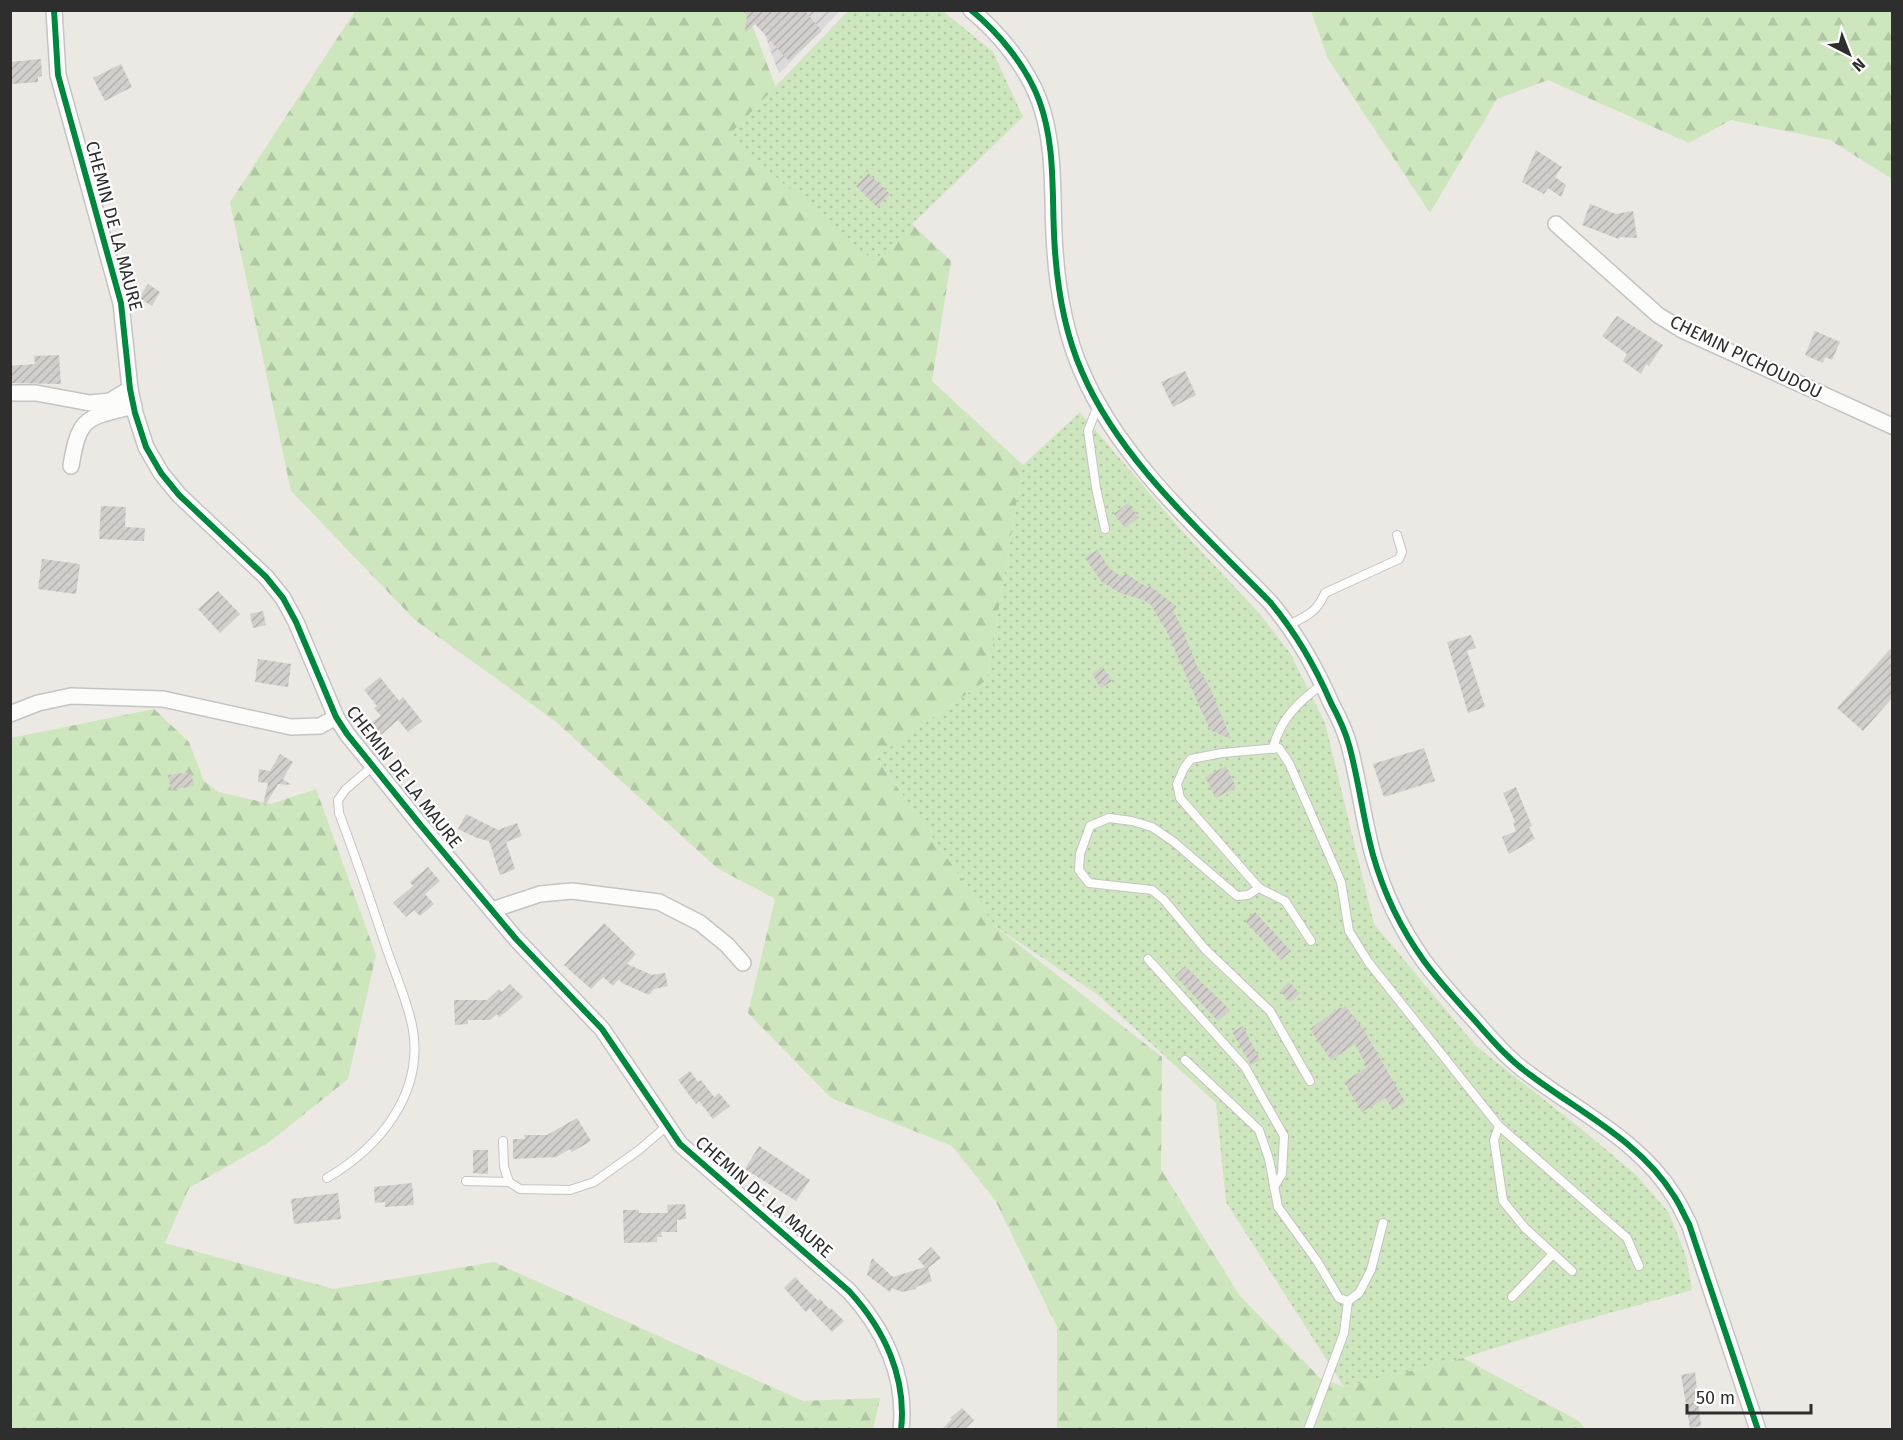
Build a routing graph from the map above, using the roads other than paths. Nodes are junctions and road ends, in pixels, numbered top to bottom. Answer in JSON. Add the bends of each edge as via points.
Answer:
{"nodes":[{"id":1,"x":54,"y":10,"type":"edge"},
{"id":2,"x":971,"y":10,"type":"edge"},
{"id":3,"x":1556,"y":224,"type":"dead end"},
{"id":4,"x":130,"y":389,"type":"junction"},
{"id":5,"x":10,"y":393,"type":"edge"},
{"id":6,"x":1098,"y":404,"type":"junction"},
{"id":7,"x":134,"y":406,"type":"junction"},
{"id":8,"x":1893,"y":426,"type":"edge"},
{"id":9,"x":71,"y":466,"type":"dead end"},
{"id":10,"x":1105,"y":529,"type":"dead end"},
{"id":11,"x":1397,"y":535,"type":"dead end"},
{"id":12,"x":1289,"y":625,"type":"junction"},
{"id":13,"x":1323,"y":684,"type":"junction"},
{"id":14,"x":10,"y":714,"type":"edge"},
{"id":15,"x":336,"y":717,"type":"junction"},
{"id":16,"x":1273,"y":748,"type":"junction"},
{"id":17,"x":373,"y":766,"type":"junction"},
{"id":18,"x":1259,"y":888,"type":"junction"},
{"id":19,"x":492,"y":910,"type":"junction"},
{"id":20,"x":1311,"y":941,"type":"dead end"},
{"id":21,"x":1148,"y":959,"type":"dead end"},
{"id":22,"x":743,"y":963,"type":"dead end"},
{"id":23,"x":1185,"y":1060,"type":"dead end"},
{"id":24,"x":1310,"y":1081,"type":"dead end"},
{"id":25,"x":668,"y":1125,"type":"junction"},
{"id":26,"x":1499,"y":1126,"type":"junction"},
{"id":27,"x":503,"y":1141,"type":"dead end"},
{"id":28,"x":327,"y":1178,"type":"dead end"},
{"id":29,"x":466,"y":1181,"type":"dead end"},
{"id":30,"x":509,"y":1182,"type":"junction"},
{"id":31,"x":1274,"y":1187,"type":"junction"},
{"id":32,"x":1383,"y":1223,"type":"dead end"},
{"id":33,"x":1553,"y":1254,"type":"junction"},
{"id":34,"x":1639,"y":1266,"type":"dead end"},
{"id":35,"x":1572,"y":1271,"type":"dead end"},
{"id":36,"x":1512,"y":1297,"type":"dead end"},
{"id":37,"x":1348,"y":1301,"type":"junction"},
{"id":38,"x":901,"y":1430,"type":"edge"},
{"id":39,"x":1308,"y":1430,"type":"edge"},
{"id":40,"x":1758,"y":1430,"type":"edge"}],
"edges":[{"from":1,"to":4,"type":"street","name":"CHEMIN DE LA MAURE","via":[[58,75],[121,303]]},
{"from":2,"to":6,"type":"street","via":[[1016,58],[1039,100],[1050,143],[1059,292],[1072,344]]},
{"from":3,"to":8,"type":"street","name":"CHEMIN PICHOUDOU","via":[[1658,315],[1682,330]]},
{"from":4,"to":5,"type":"street","via":[[110,401],[90,403],[36,393]]},
{"from":4,"to":7,"type":"street","name":"CHEMIN DE LA MAURE"},
{"from":6,"to":10,"type":"lane","via":[[1088,431]]},
{"from":6,"to":12,"type":"street","via":[[1139,465]]},
{"from":7,"to":9,"type":"street","via":[[98,415],[82,425]]},
{"from":7,"to":15,"type":"street","name":"CHEMIN DE LA MAURE","via":[[146,447],[161,473],[283,598]]},
{"from":11,"to":12,"type":"lane","via":[[1400,559],[1325,593],[1320,605]]},
{"from":12,"to":13,"type":"street"},
{"from":13,"to":16,"type":"lane","via":[[1303,698],[1276,732]]},
{"from":13,"to":40,"type":"street","via":[[1349,744],[1373,855],[1401,927],[1450,994],[1503,1051],[1528,1074],[1631,1147],[1674,1196],[1689,1224]]},
{"from":14,"to":15,"type":"street","via":[[71,696],[164,699],[291,727],[320,726]]},
{"from":15,"to":17,"type":"street","name":"CHEMIN DE LA MAURE"},
{"from":16,"to":18,"type":"lane","via":[[1191,759],[1177,784],[1180,798]]},
{"from":16,"to":26,"type":"lane","via":[[1279,748],[1289,763],[1341,882],[1349,931],[1369,963]]},
{"from":17,"to":19,"type":"street","name":"CHEMIN DE LA MAURE"},
{"from":17,"to":28,"type":"lane","via":[[338,800],[339,813],[413,1030],[414,1069],[404,1102],[388,1125],[358,1158]]},
{"from":18,"to":20,"type":"lane","via":[[1285,901]]},
{"from":18,"to":24,"type":"lane","via":[[1237,896],[1174,842],[1152,827],[1132,821],[1109,818],[1090,826],[1080,854],[1079,870],[1089,883],[1152,890],[1164,900],[1205,949],[1270,1011]]},
{"from":19,"to":22,"type":"street","via":[[540,894],[572,891],[659,902],[700,923]]},
{"from":19,"to":25,"type":"street","name":"CHEMIN DE LA MAURE","via":[[602,1029]]},
{"from":21,"to":31,"type":"lane","via":[[1245,1067],[1284,1136],[1282,1174]]},
{"from":23,"to":31,"type":"lane","via":[[1259,1130]]},
{"from":25,"to":30,"type":"lane","via":[[594,1182],[570,1190],[520,1190]]},
{"from":25,"to":38,"type":"street","name":"CHEMIN DE LA MAURE","via":[[680,1144],[702,1165],[867,1310],[893,1359],[900,1385]]},
{"from":26,"to":33,"type":"lane","via":[[1494,1140],[1503,1201]]},
{"from":26,"to":34,"type":"lane","via":[[1627,1238]]},
{"from":27,"to":30,"type":"lane"},
{"from":29,"to":30,"type":"lane"},
{"from":31,"to":37,"type":"lane","via":[[1278,1207],[1317,1261],[1336,1296]]},
{"from":32,"to":37,"type":"lane","via":[[1371,1270],[1359,1293]]},
{"from":33,"to":35,"type":"lane"},
{"from":33,"to":36,"type":"lane"},
{"from":37,"to":39,"type":"lane","via":[[1344,1333]]}]}
